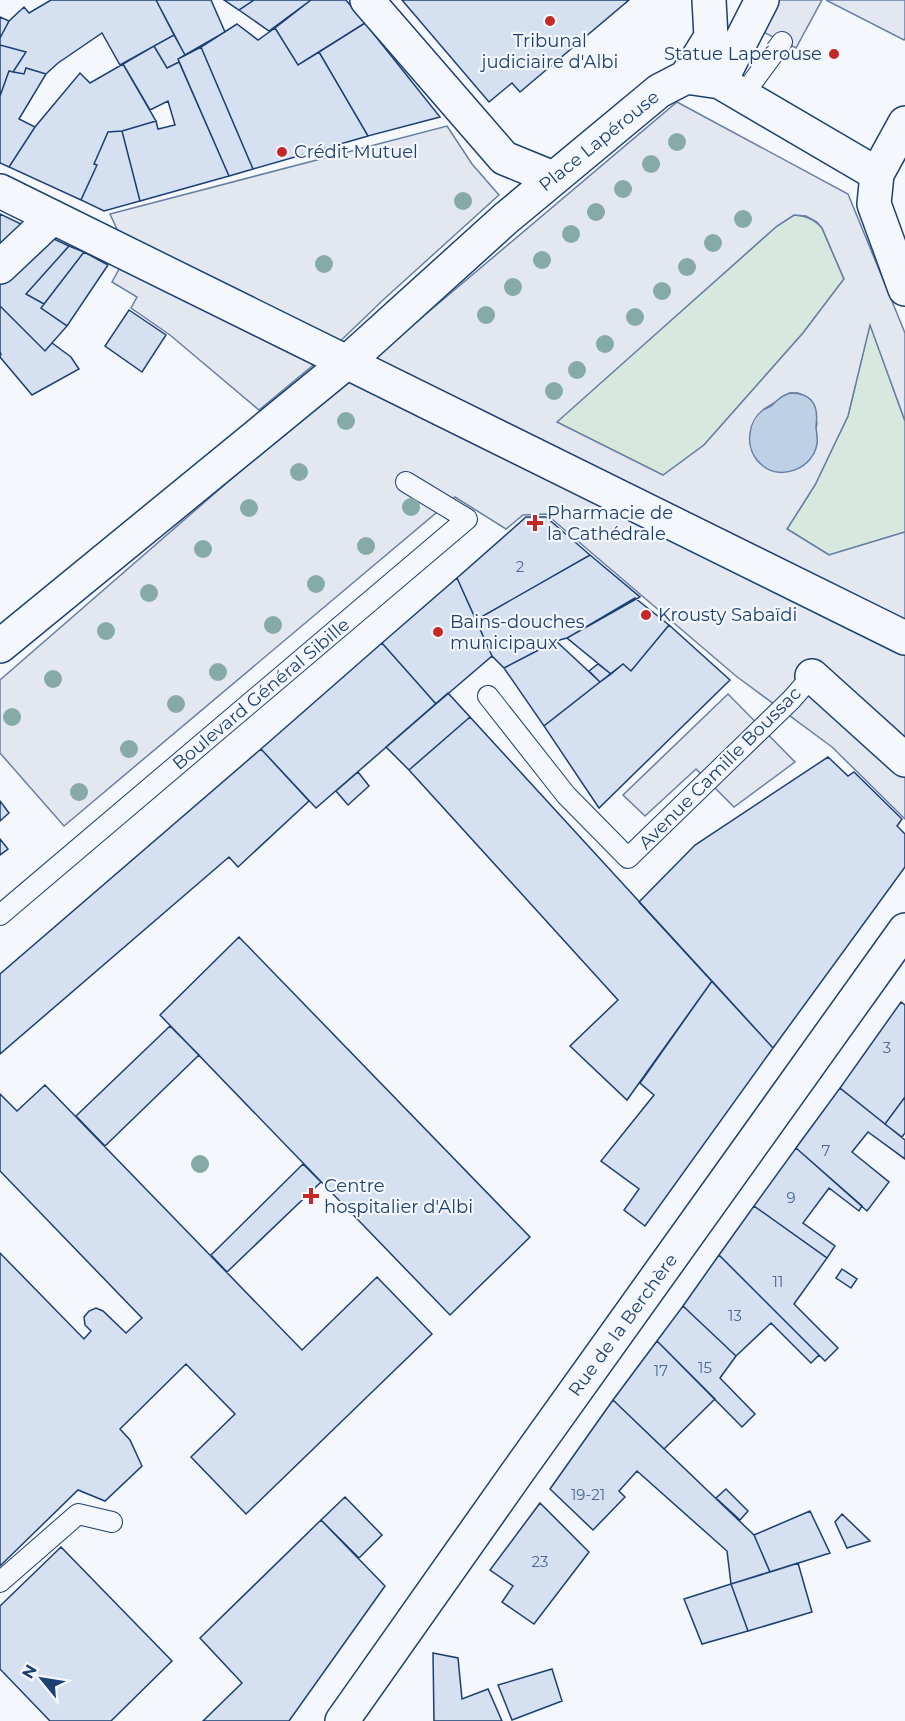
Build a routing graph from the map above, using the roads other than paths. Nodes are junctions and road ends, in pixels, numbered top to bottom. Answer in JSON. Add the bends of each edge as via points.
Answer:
{"nodes":[{"id":1,"x":367,"y":0,"type":"edge"},
{"id":2,"x":709,"y":0,"type":"edge"},
{"id":3,"x":762,"y":0,"type":"edge"},
{"id":4,"x":782,"y":42,"type":"dead end"},
{"id":5,"x":686,"y":77,"type":"junction"},
{"id":6,"x":732,"y":89,"type":"junction"},
{"id":7,"x":905,"y":123,"type":"edge"},
{"id":8,"x":877,"y":174,"type":"junction"},
{"id":9,"x":553,"y":178,"type":"junction"},
{"id":10,"x":0,"y":191,"type":"edge"},
{"id":11,"x":53,"y":217,"type":"junction"},
{"id":12,"x":905,"y":243,"type":"edge"},
{"id":13,"x":0,"y":267,"type":"edge"},
{"id":14,"x":905,"y":289,"type":"edge"},
{"id":15,"x":347,"y":362,"type":"junction"},
{"id":16,"x":406,"y":482,"type":"dead end"},
{"id":17,"x":905,"y":638,"type":"edge"},
{"id":18,"x":0,"y":646,"type":"edge"},
{"id":19,"x":812,"y":676,"type":"joint"},
{"id":20,"x":488,"y":696,"type":"dead end"},
{"id":21,"x":905,"y":760,"type":"edge"},
{"id":22,"x":0,"y":915,"type":"edge"},
{"id":23,"x":905,"y":930,"type":"edge"},
{"id":24,"x":112,"y":1522,"type":"dead end"},
{"id":25,"x":0,"y":1582,"type":"edge"},
{"id":26,"x":342,"y":1721,"type":"edge"}],
"edges":[{"from":1,"to":9,"type":"street","via":[[504,158]]},
{"from":2,"to":5,"type":"street","via":[[711,37]]},
{"from":3,"to":6,"type":"street"},
{"from":4,"to":6,"type":"lane"},
{"from":5,"to":6,"type":"street"},
{"from":5,"to":9,"type":"street","name":"Place Lapérouse","via":[[659,91]]},
{"from":6,"to":8,"type":"street"},
{"from":7,"to":8,"type":"street"},
{"from":8,"to":12,"type":"street"},
{"from":8,"to":14,"type":"street","via":[[874,204]]},
{"from":9,"to":15,"type":"street","name":"Place Lapérouse"},
{"from":10,"to":11,"type":"street"},
{"from":11,"to":13,"type":"street"},
{"from":11,"to":15,"type":"street"},
{"from":15,"to":17,"type":"street"},
{"from":15,"to":18,"type":"street"},
{"from":16,"to":22,"type":"lane","name":"Boulevard Général Sibille","via":[[467,519]]},
{"from":19,"to":20,"type":"lane","name":"Avenue Camille Boussac","via":[[628,858],[566,795]]},
{"from":19,"to":21,"type":"street"},
{"from":23,"to":26,"type":"street","name":"Rue de la Berchère"},
{"from":24,"to":25,"type":"lane","via":[[78,1514]]}]}
